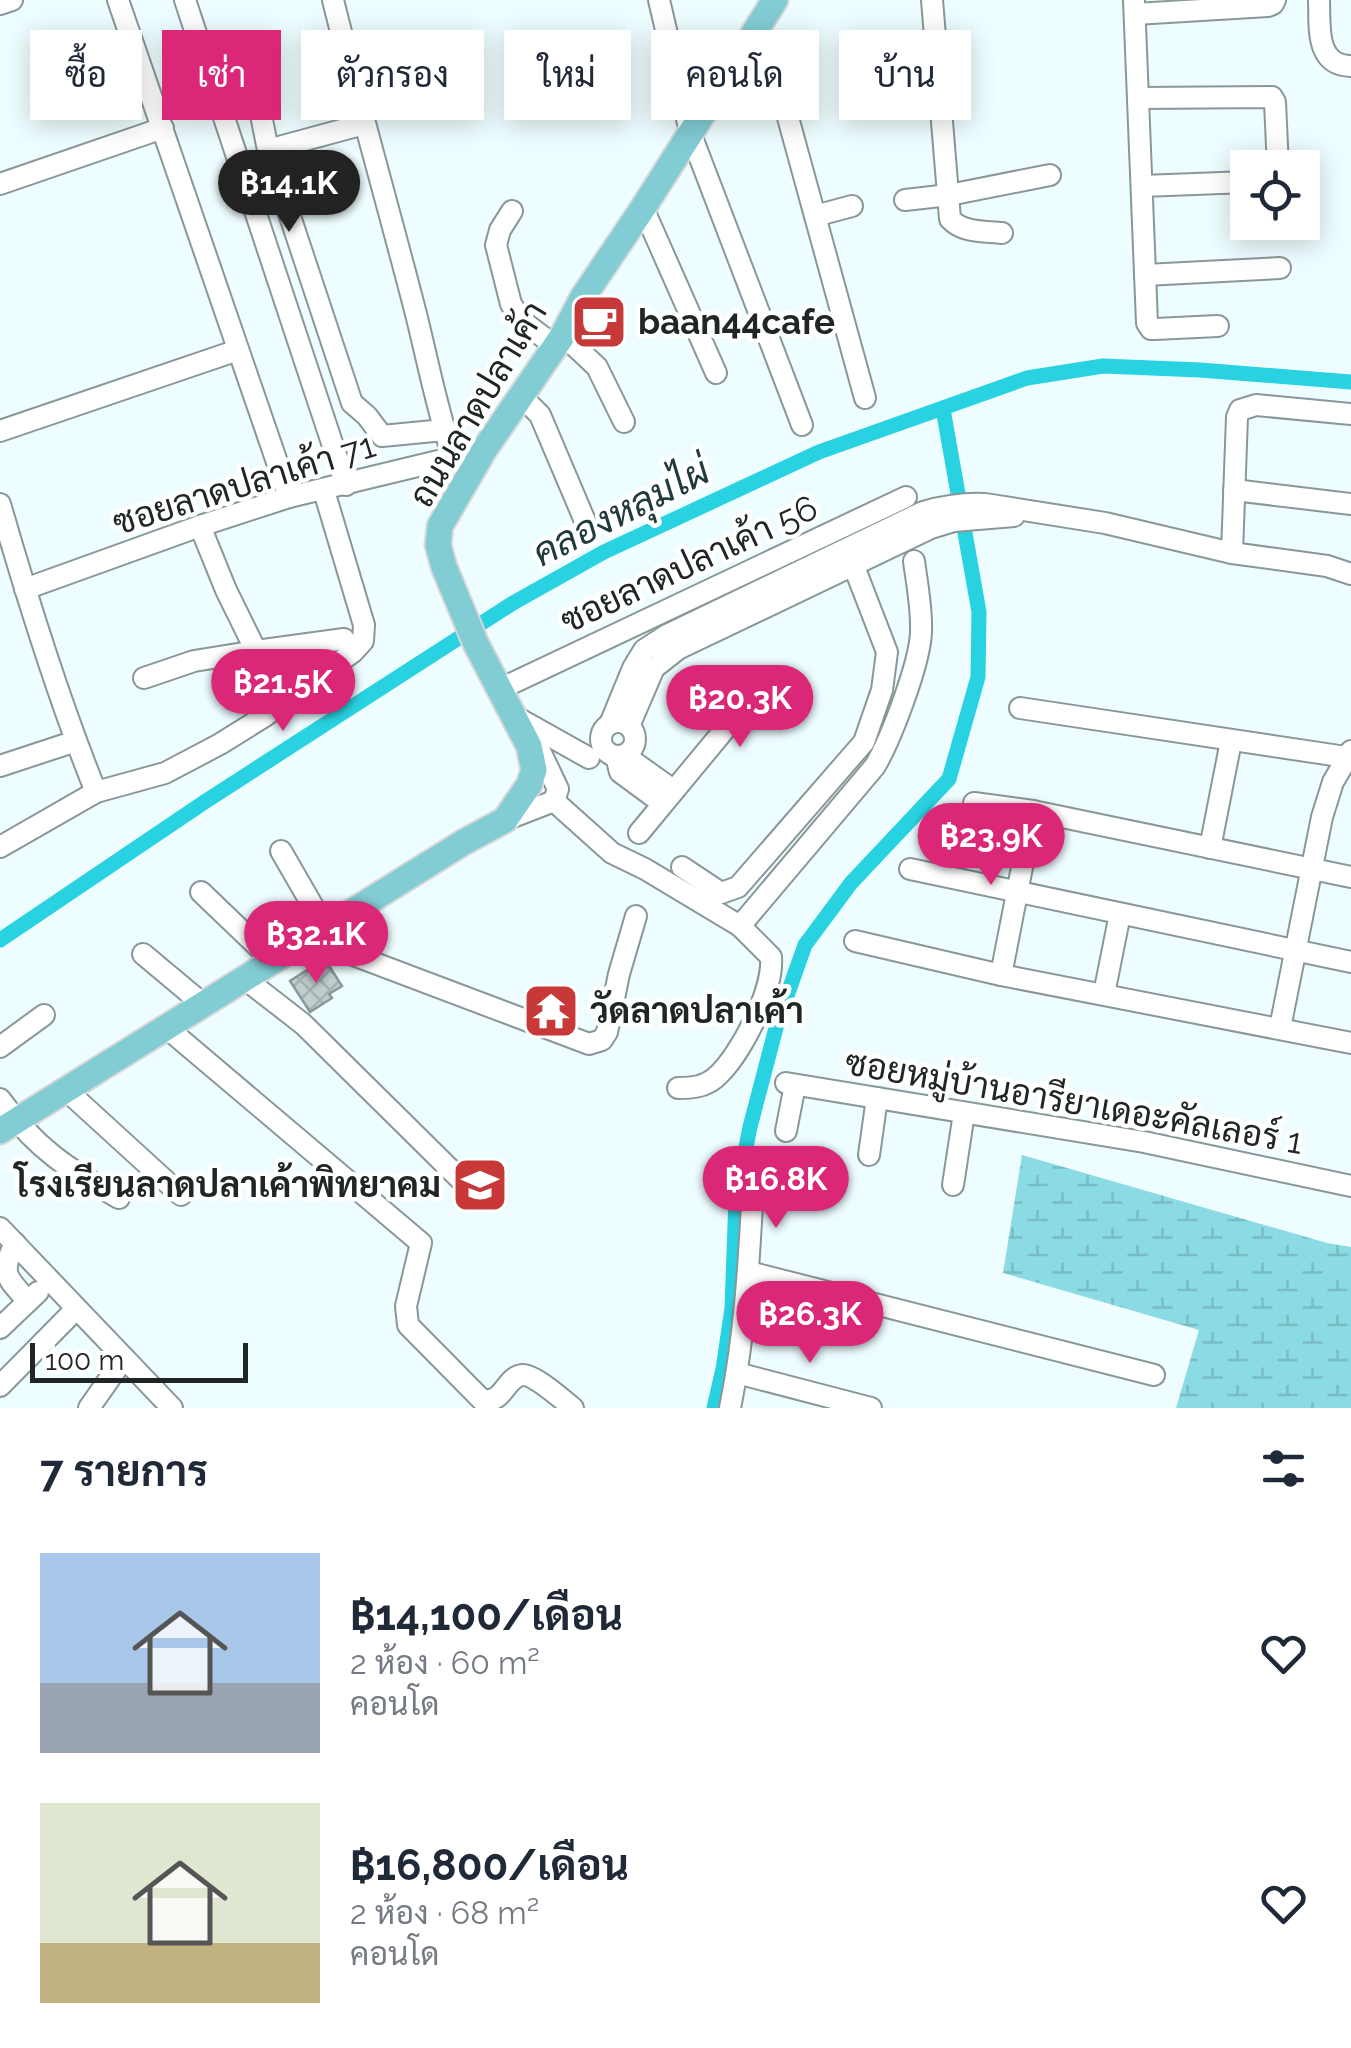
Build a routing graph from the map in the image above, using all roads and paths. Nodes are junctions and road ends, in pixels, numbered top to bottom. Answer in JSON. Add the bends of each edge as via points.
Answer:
{"nodes":[{"id":1,"x":12,"y":0,"type":"edge"},
{"id":2,"x":118,"y":0,"type":"edge"},
{"id":3,"x":185,"y":0,"type":"edge"},
{"id":4,"x":333,"y":0,"type":"edge"},
{"id":5,"x":659,"y":0,"type":"edge"},
{"id":6,"x":932,"y":0,"type":"edge"},
{"id":7,"x":1275,"y":0,"type":"edge"},
{"id":8,"x":1319,"y":0,"type":"edge"},
{"id":9,"x":0,"y":4,"type":"edge"},
{"id":10,"x":766,"y":6,"type":"edge"},
{"id":11,"x":1135,"y":7,"type":"edge"},
{"id":12,"x":753,"y":30,"type":"edge"},
{"id":13,"x":1351,"y":66,"type":"edge"},
{"id":14,"x":1138,"y":98,"type":"junction"},
{"id":15,"x":262,"y":120,"type":"edge"},
{"id":16,"x":698,"y":120,"type":"edge"},
{"id":17,"x":787,"y":120,"type":"edge"},
{"id":18,"x":364,"y":124,"type":"junction"},
{"id":19,"x":163,"y":128,"type":"junction"},
{"id":20,"x":690,"y":132,"type":"junction"},
{"id":21,"x":268,"y":150,"type":"junction"},
{"id":22,"x":1277,"y":150,"type":"edge"},
{"id":23,"x":1050,"y":176,"type":"dead end"},
{"id":24,"x":1230,"y":183,"type":"edge"},
{"id":25,"x":0,"y":184,"type":"edge"},
{"id":26,"x":1142,"y":186,"type":"junction"},
{"id":27,"x":949,"y":195,"type":"junction"},
{"id":28,"x":905,"y":200,"type":"dead end"},
{"id":29,"x":852,"y":206,"type":"dead end"},
{"id":30,"x":643,"y":208,"type":"junction"},
{"id":31,"x":512,"y":211,"type":"dead end"},
{"id":32,"x":815,"y":216,"type":"junction"},
{"id":33,"x":1002,"y":233,"type":"dead end"},
{"id":34,"x":1280,"y":268,"type":"dead end"},
{"id":35,"x":1144,"y":276,"type":"junction"},
{"id":36,"x":1218,"y":326,"type":"dead end"},
{"id":37,"x":559,"y":340,"type":"junction"},
{"id":38,"x":238,"y":350,"type":"junction"},
{"id":39,"x":716,"y":374,"type":"dead end"},
{"id":40,"x":521,"y":396,"type":"junction"},
{"id":41,"x":865,"y":398,"type":"dead end"},
{"id":42,"x":1351,"y":414,"type":"edge"},
{"id":43,"x":624,"y":422,"type":"dead end"},
{"id":44,"x":802,"y":425,"type":"dead end"},
{"id":45,"x":444,"y":430,"type":"junction"},
{"id":46,"x":0,"y":431,"type":"edge"},
{"id":47,"x":484,"y":450,"type":"junction"},
{"id":48,"x":453,"y":456,"type":"junction"},
{"id":49,"x":346,"y":485,"type":"junction"},
{"id":50,"x":324,"y":490,"type":"junction"},
{"id":51,"x":1234,"y":490,"type":"junction"},
{"id":52,"x":290,"y":497,"type":"junction"},
{"id":53,"x":906,"y":497,"type":"dead end"},
{"id":54,"x":0,"y":504,"type":"edge"},
{"id":55,"x":1351,"y":504,"type":"edge"},
{"id":56,"x":939,"y":516,"type":"junction"},
{"id":57,"x":585,"y":521,"type":"dead end"},
{"id":58,"x":200,"y":526,"type":"junction"},
{"id":59,"x":1232,"y":553,"type":"junction"},
{"id":60,"x":914,"y":561,"type":"dead end"},
{"id":61,"x":853,"y":564,"type":"junction"},
{"id":62,"x":1351,"y":574,"type":"edge"},
{"id":63,"x":25,"y":589,"type":"junction"},
{"id":64,"x":344,"y":639,"type":"dead end"},
{"id":65,"x":256,"y":652,"type":"junction"},
{"id":66,"x":144,"y":678,"type":"dead end"},
{"id":67,"x":762,"y":678,"type":"dead end"},
{"id":68,"x":500,"y":689,"type":"junction"},
{"id":69,"x":1020,"y":708,"type":"dead end"},
{"id":70,"x":514,"y":716,"type":"junction"},
{"id":71,"x":619,"y":725,"type":"junction"},
{"id":72,"x":76,"y":741,"type":"junction"},
{"id":73,"x":527,"y":741,"type":"junction"},
{"id":74,"x":1231,"y":741,"type":"junction"},
{"id":75,"x":1349,"y":754,"type":"edge"},
{"id":76,"x":608,"y":755,"type":"junction"},
{"id":77,"x":0,"y":766,"type":"edge"},
{"id":78,"x":552,"y":776,"type":"junction"},
{"id":79,"x":1342,"y":783,"type":"edge"},
{"id":80,"x":96,"y":792,"type":"junction"},
{"id":81,"x":668,"y":796,"type":"junction"},
{"id":82,"x":554,"y":801,"type":"junction"},
{"id":83,"x":974,"y":803,"type":"dead end"},
{"id":84,"x":1032,"y":811,"type":"junction"},
{"id":85,"x":505,"y":820,"type":"junction"},
{"id":86,"x":639,"y":833,"type":"dead end"},
{"id":87,"x":0,"y":847,"type":"edge"},
{"id":88,"x":1210,"y":848,"type":"junction"},
{"id":89,"x":282,"y":852,"type":"dead end"},
{"id":90,"x":682,"y":867,"type":"dead end"},
{"id":91,"x":1311,"y":868,"type":"junction"},
{"id":92,"x":910,"y":869,"type":"dead end"},
{"id":93,"x":1351,"y":877,"type":"edge"},
{"id":94,"x":201,"y":892,"type":"dead end"},
{"id":95,"x":1015,"y":893,"type":"junction"},
{"id":96,"x":1120,"y":914,"type":"junction"},
{"id":97,"x":636,"y":916,"type":"dead end"},
{"id":98,"x":740,"y":926,"type":"junction"},
{"id":99,"x":323,"y":931,"type":"junction"},
{"id":100,"x":855,"y":941,"type":"dead end"},
{"id":101,"x":1296,"y":950,"type":"junction"},
{"id":102,"x":143,"y":954,"type":"dead end"},
{"id":103,"x":274,"y":962,"type":"junction"},
{"id":104,"x":1351,"y":962,"type":"edge"},
{"id":105,"x":1001,"y":974,"type":"junction"},
{"id":106,"x":245,"y":980,"type":"junction"},
{"id":107,"x":1104,"y":994,"type":"junction"},
{"id":108,"x":204,"y":1005,"type":"junction"},
{"id":109,"x":44,"y":1015,"type":"dead end"},
{"id":110,"x":167,"y":1028,"type":"junction"},
{"id":111,"x":1280,"y":1028,"type":"junction"},
{"id":112,"x":1351,"y":1043,"type":"edge"},
{"id":113,"x":0,"y":1047,"type":"edge"},
{"id":114,"x":678,"y":1088,"type":"dead end"},
{"id":115,"x":66,"y":1090,"type":"junction"},
{"id":116,"x":0,"y":1098,"type":"edge"},
{"id":117,"x":877,"y":1098,"type":"junction"},
{"id":118,"x":964,"y":1113,"type":"junction"},
{"id":119,"x":8,"y":1126,"type":"edge"},
{"id":120,"x":786,"y":1130,"type":"dead end"},
{"id":121,"x":869,"y":1156,"type":"dead end"},
{"id":122,"x":460,"y":1179,"type":"dead end"},
{"id":123,"x":954,"y":1185,"type":"dead end"},
{"id":124,"x":1351,"y":1186,"type":"edge"},
{"id":125,"x":753,"y":1187,"type":"dead end"},
{"id":126,"x":180,"y":1195,"type":"dead end"},
{"id":127,"x":119,"y":1198,"type":"dead end"},
{"id":128,"x":7,"y":1235,"type":"edge"},
{"id":129,"x":749,"y":1272,"type":"junction"},
{"id":130,"x":50,"y":1281,"type":"junction"},
{"id":131,"x":28,"y":1301,"type":"junction"},
{"id":132,"x":76,"y":1309,"type":"junction"},
{"id":133,"x":0,"y":1328,"type":"edge"},
{"id":134,"x":124,"y":1358,"type":"junction"},
{"id":135,"x":737,"y":1372,"type":"junction"},
{"id":136,"x":1154,"y":1375,"type":"dead end"},
{"id":137,"x":0,"y":1386,"type":"edge"},
{"id":138,"x":89,"y":1408,"type":"edge"},
{"id":139,"x":172,"y":1408,"type":"edge"},
{"id":140,"x":573,"y":1408,"type":"edge"},
{"id":141,"x":730,"y":1408,"type":"edge"},
{"id":142,"x":871,"y":1408,"type":"edge"}],
"edges":[{"from":1,"to":9,"type":"street"},
{"from":2,"to":19,"type":"street"},
{"from":3,"to":49,"type":"street"},
{"from":4,"to":18,"type":"street"},
{"from":5,"to":20,"type":"street"},
{"from":6,"to":27,"type":"street"},
{"from":7,"to":11,"type":"street","via":[[1268,6]]},
{"from":8,"to":13,"type":"street","via":[[1321,45],[1331,61]]},
{"from":10,"to":12,"type":"main road","name":"ถนนลาดปลาเค้า"},
{"from":11,"to":14,"type":"street"},
{"from":14,"to":22,"type":"street","via":[[1272,97]]},
{"from":14,"to":26,"type":"street"},
{"from":15,"to":21,"type":"street"},
{"from":16,"to":20,"type":"main road","name":"ถนนลาดปลาเค้า"},
{"from":17,"to":32,"type":"street"},
{"from":18,"to":21,"type":"street"},
{"from":18,"to":45,"type":"street"},
{"from":19,"to":25,"type":"street"},
{"from":19,"to":38,"type":"street"},
{"from":20,"to":30,"type":"main road","name":"ถนนลาดปลาเค้า"},
{"from":20,"to":44,"type":"street"},
{"from":21,"to":45,"type":"street","via":[[352,403],[382,436]]},
{"from":23,"to":27,"type":"street"},
{"from":24,"to":26,"type":"street"},
{"from":26,"to":35,"type":"street"},
{"from":27,"to":28,"type":"street"},
{"from":27,"to":33,"type":"street","via":[[950,219],[957,226]]},
{"from":29,"to":32,"type":"street"},
{"from":30,"to":37,"type":"main road","name":"ถนนลาดปลาเค้า"},
{"from":30,"to":39,"type":"street"},
{"from":31,"to":37,"type":"street","via":[[496,245],[511,304],[522,321]]},
{"from":32,"to":41,"type":"street"},
{"from":34,"to":35,"type":"street"},
{"from":35,"to":36,"type":"street","via":[[1151,328]]},
{"from":37,"to":40,"type":"main road","name":"ถนนลาดปลาเค้า"},
{"from":37,"to":43,"type":"street","via":[[597,367]]},
{"from":38,"to":46,"type":"street"},
{"from":38,"to":52,"type":"street"},
{"from":40,"to":47,"type":"main road","name":"ถนนลาดปลาเค้า"},
{"from":40,"to":57,"type":"street","via":[[540,415]]},
{"from":42,"to":51,"type":"street","via":[[1256,405],[1240,410]]},
{"from":45,"to":48,"type":"street"},
{"from":47,"to":48,"type":"street","name":"ซอยลาดปลาเค้า 71"},
{"from":47,"to":68,"type":"main road","name":"ถนนลาดปลาเค้า","via":[[438,535],[444,567]]},
{"from":48,"to":49,"type":"street","name":"ซอยลาดปลาเค้า 71"},
{"from":49,"to":50,"type":"street","name":"ซอยลาดปลาเค้า 71"},
{"from":50,"to":52,"type":"street","name":"ซอยลาดปลาเค้า 71"},
{"from":50,"to":80,"type":"street","via":[[364,625],[362,641],[220,744],[165,773]]},
{"from":51,"to":55,"type":"street"},
{"from":51,"to":59,"type":"street"},
{"from":52,"to":58,"type":"street","name":"ซอยลาดปลาเค้า 71"},
{"from":53,"to":68,"type":"street","name":"ซอยลาดปลาเค้า 56"},
{"from":54,"to":63,"type":"street"},
{"from":56,"to":59,"type":"street","via":[[966,503],[985,511],[1105,523]]},
{"from":56,"to":61,"type":"street"},
{"from":56,"to":71,"type":"street","via":[[923,512],[644,650]]},
{"from":58,"to":63,"type":"street","name":"ซอยลาดปลาเค้า 71"},
{"from":58,"to":65,"type":"street"},
{"from":59,"to":62,"type":"street"},
{"from":60,"to":98,"type":"street","via":[[918,654],[884,751]]},
{"from":61,"to":71,"type":"street","via":[[678,650],[654,668]]},
{"from":61,"to":90,"type":"street","via":[[888,652],[864,742],[738,887],[722,893]]},
{"from":63,"to":72,"type":"street"},
{"from":64,"to":65,"type":"street"},
{"from":65,"to":66,"type":"street","via":[[194,661]]},
{"from":67,"to":81,"type":"street"},
{"from":68,"to":70,"type":"main road","name":"ถนนลาดปลาเค้า"},
{"from":69,"to":74,"type":"street"},
{"from":70,"to":73,"type":"main road","name":"ถนนลาดปลาเค้า"},
{"from":70,"to":76,"type":"street"},
{"from":71,"to":76,"type":"street","via":[[601,736]]},
{"from":71,"to":76,"type":"street","via":[[635,742],[629,752]]},
{"from":72,"to":77,"type":"street"},
{"from":72,"to":80,"type":"street"},
{"from":73,"to":78,"type":"street"},
{"from":73,"to":85,"type":"main road","name":"ถนนลาดปลาเค้า","via":[[532,777]]},
{"from":74,"to":75,"type":"street"},
{"from":74,"to":88,"type":"street"},
{"from":75,"to":79,"type":"street"},
{"from":76,"to":78,"type":"street"},
{"from":76,"to":81,"type":"street"},
{"from":78,"to":82,"type":"street"},
{"from":79,"to":91,"type":"street","via":[[1322,817]]},
{"from":80,"to":87,"type":"street"},
{"from":81,"to":86,"type":"street"},
{"from":82,"to":85,"type":"street"},
{"from":82,"to":98,"type":"street","via":[[612,853]]},
{"from":83,"to":84,"type":"street"},
{"from":84,"to":88,"type":"street"},
{"from":84,"to":95,"type":"street"},
{"from":85,"to":99,"type":"main road","name":"ถนนลาดปลาเค้า"},
{"from":88,"to":91,"type":"street"},
{"from":89,"to":99,"type":"street"},
{"from":91,"to":93,"type":"street"},
{"from":91,"to":101,"type":"street"},
{"from":92,"to":95,"type":"street"},
{"from":94,"to":103,"type":"street"},
{"from":95,"to":96,"type":"street"},
{"from":95,"to":105,"type":"street"},
{"from":96,"to":101,"type":"street"},
{"from":96,"to":107,"type":"street"},
{"from":97,"to":99,"type":"street","via":[[606,1032],[589,1044],[348,953]]},
{"from":98,"to":114,"type":"street","via":[[771,957],[752,1028],[714,1079]]},
{"from":99,"to":103,"type":"main road","name":"ถนนลาดปลาเค้า"},
{"from":100,"to":105,"type":"street"},
{"from":101,"to":104,"type":"street"},
{"from":101,"to":111,"type":"street"},
{"from":102,"to":108,"type":"street"},
{"from":103,"to":106,"type":"main road","name":"ถนนลาดปลาเค้า"},
{"from":105,"to":107,"type":"street"},
{"from":106,"to":108,"type":"main road","name":"ถนนลาดปลาเค้า"},
{"from":106,"to":122,"type":"street","via":[[303,1024]]},
{"from":107,"to":111,"type":"street"},
{"from":108,"to":110,"type":"main road","name":"ถนนลาดปลาเค้า"},
{"from":109,"to":113,"type":"street"},
{"from":110,"to":115,"type":"main road","name":"ถนนลาดปลาเค้า"},
{"from":110,"to":140,"type":"street","via":[[421,1243],[408,1325],[482,1400],[496,1398],[522,1375]]},
{"from":111,"to":112,"type":"street"},
{"from":115,"to":119,"type":"main road","name":"ถนนลาดปลาเค้า"},
{"from":115,"to":126,"type":"street"},
{"from":116,"to":119,"type":"street"},
{"from":117,"to":118,"type":"street","name":"ซอยหมู่บ้านอารียาเดอะคัลเลอร์ 1"},
{"from":117,"to":120,"type":"street","name":"ซอยหมู่บ้านอารียาเดอะคัลเลอร์ 1","via":[[791,1084]]},
{"from":117,"to":121,"type":"street"},
{"from":118,"to":123,"type":"street"},
{"from":118,"to":124,"type":"street","name":"ซอยหมู่บ้านอารียาเดอะคัลเลอร์ 1"},
{"from":119,"to":127,"type":"street"},
{"from":125,"to":129,"type":"street"},
{"from":128,"to":130,"type":"street"},
{"from":128,"to":131,"type":"street","via":[[3,1271]]},
{"from":129,"to":135,"type":"street"},
{"from":129,"to":136,"type":"street"},
{"from":130,"to":131,"type":"street"},
{"from":130,"to":132,"type":"street"},
{"from":131,"to":133,"type":"street"},
{"from":132,"to":134,"type":"street"},
{"from":132,"to":137,"type":"street"},
{"from":134,"to":138,"type":"street"},
{"from":134,"to":139,"type":"street"},
{"from":135,"to":141,"type":"street"},
{"from":135,"to":142,"type":"street"}]}
